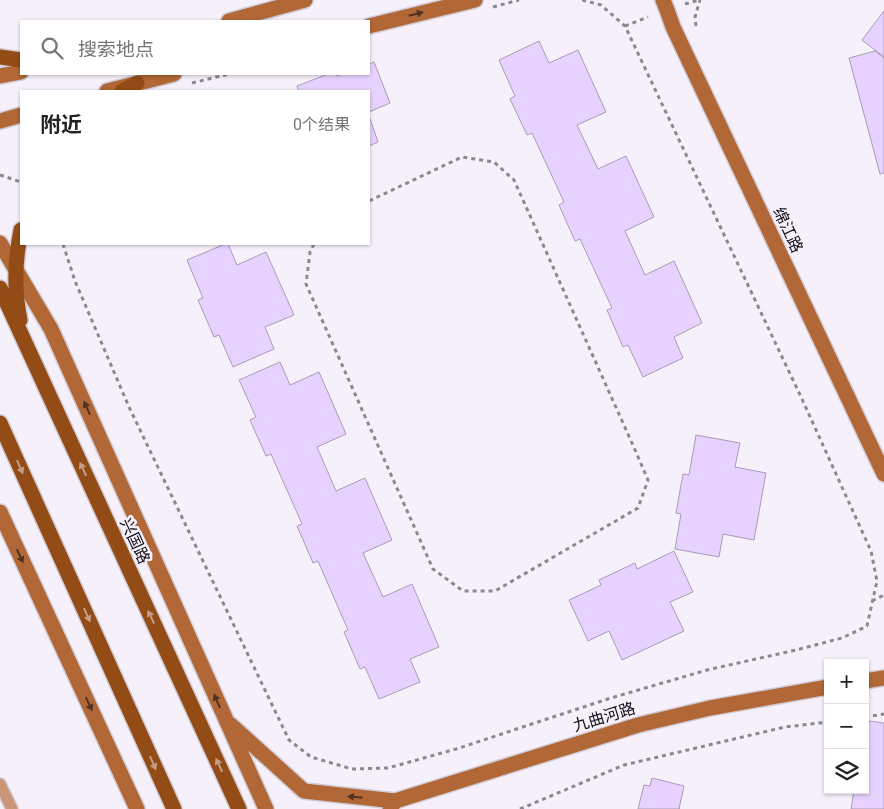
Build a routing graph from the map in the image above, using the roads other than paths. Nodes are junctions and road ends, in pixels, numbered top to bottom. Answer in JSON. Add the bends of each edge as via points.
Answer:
{"nodes":[{"id":1,"x":305,"y":0,"type":"edge"},
{"id":2,"x":475,"y":0,"type":"edge"},
{"id":3,"x":662,"y":0,"type":"edge"},
{"id":4,"x":233,"y":20,"type":"edge"},
{"id":5,"x":370,"y":26,"type":"edge"},
{"id":6,"x":0,"y":57,"type":"edge"},
{"id":7,"x":20,"y":60,"type":"edge"},
{"id":8,"x":20,"y":72,"type":"edge"},
{"id":9,"x":170,"y":75,"type":"edge"},
{"id":10,"x":0,"y":76,"type":"edge"},
{"id":11,"x":137,"y":83,"type":"junction"},
{"id":12,"x":111,"y":90,"type":"edge"},
{"id":13,"x":124,"y":90,"type":"edge"},
{"id":14,"x":20,"y":115,"type":"edge"},
{"id":15,"x":0,"y":121,"type":"edge"},
{"id":16,"x":20,"y":236,"type":"edge"},
{"id":17,"x":0,"y":243,"type":"edge"},
{"id":18,"x":16,"y":271,"type":"junction"},
{"id":19,"x":0,"y":288,"type":"edge"},
{"id":20,"x":26,"y":346,"type":"junction"},
{"id":21,"x":0,"y":423,"type":"edge"},
{"id":22,"x":884,"y":474,"type":"edge"},
{"id":23,"x":0,"y":512,"type":"edge"},
{"id":24,"x":884,"y":678,"type":"edge"},
{"id":25,"x":869,"y":680,"type":"edge"},
{"id":26,"x":824,"y":688,"type":"edge"},
{"id":27,"x":226,"y":721,"type":"junction"},
{"id":28,"x":0,"y":784,"type":"edge"},
{"id":29,"x":392,"y":805,"type":"edge"},
{"id":30,"x":12,"y":809,"type":"edge"},
{"id":31,"x":137,"y":809,"type":"edge"},
{"id":32,"x":174,"y":809,"type":"edge"},
{"id":33,"x":239,"y":809,"type":"edge"},
{"id":34,"x":266,"y":809,"type":"edge"}],
"edges":[{"from":1,"to":4,"type":"street"},
{"from":5,"to":2,"type":"street","one_way":true},
{"from":3,"to":22,"type":"street","name":"绵江路"},
{"from":6,"to":7,"type":"main road"},
{"from":8,"to":10,"type":"street"},
{"from":9,"to":11,"type":"street"},
{"from":11,"to":12,"type":"street"},
{"from":11,"to":13,"type":"main road"},
{"from":14,"to":15,"type":"street"},
{"from":16,"to":18,"type":"main road"},
{"from":17,"to":18,"type":"street"},
{"from":18,"to":20,"type":"main road","via":[[19,318]]},
{"from":27,"to":18,"type":"street","one_way":true,"via":[[51,329]]},
{"from":19,"to":20,"type":"main road","name":"兴国路"},
{"from":33,"to":20,"type":"main road","name":"兴国路","one_way":true},
{"from":21,"to":32,"type":"main road","one_way":true},
{"from":23,"to":31,"type":"street","one_way":true},
{"from":24,"to":25,"type":"street"},
{"from":26,"to":29,"type":"street","name":"九曲河路","via":[[638,724]]},
{"from":29,"to":27,"type":"street","one_way":true,"via":[[304,791]]},
{"from":27,"to":34,"type":"street"},
{"from":28,"to":30,"type":"lane"}]}
